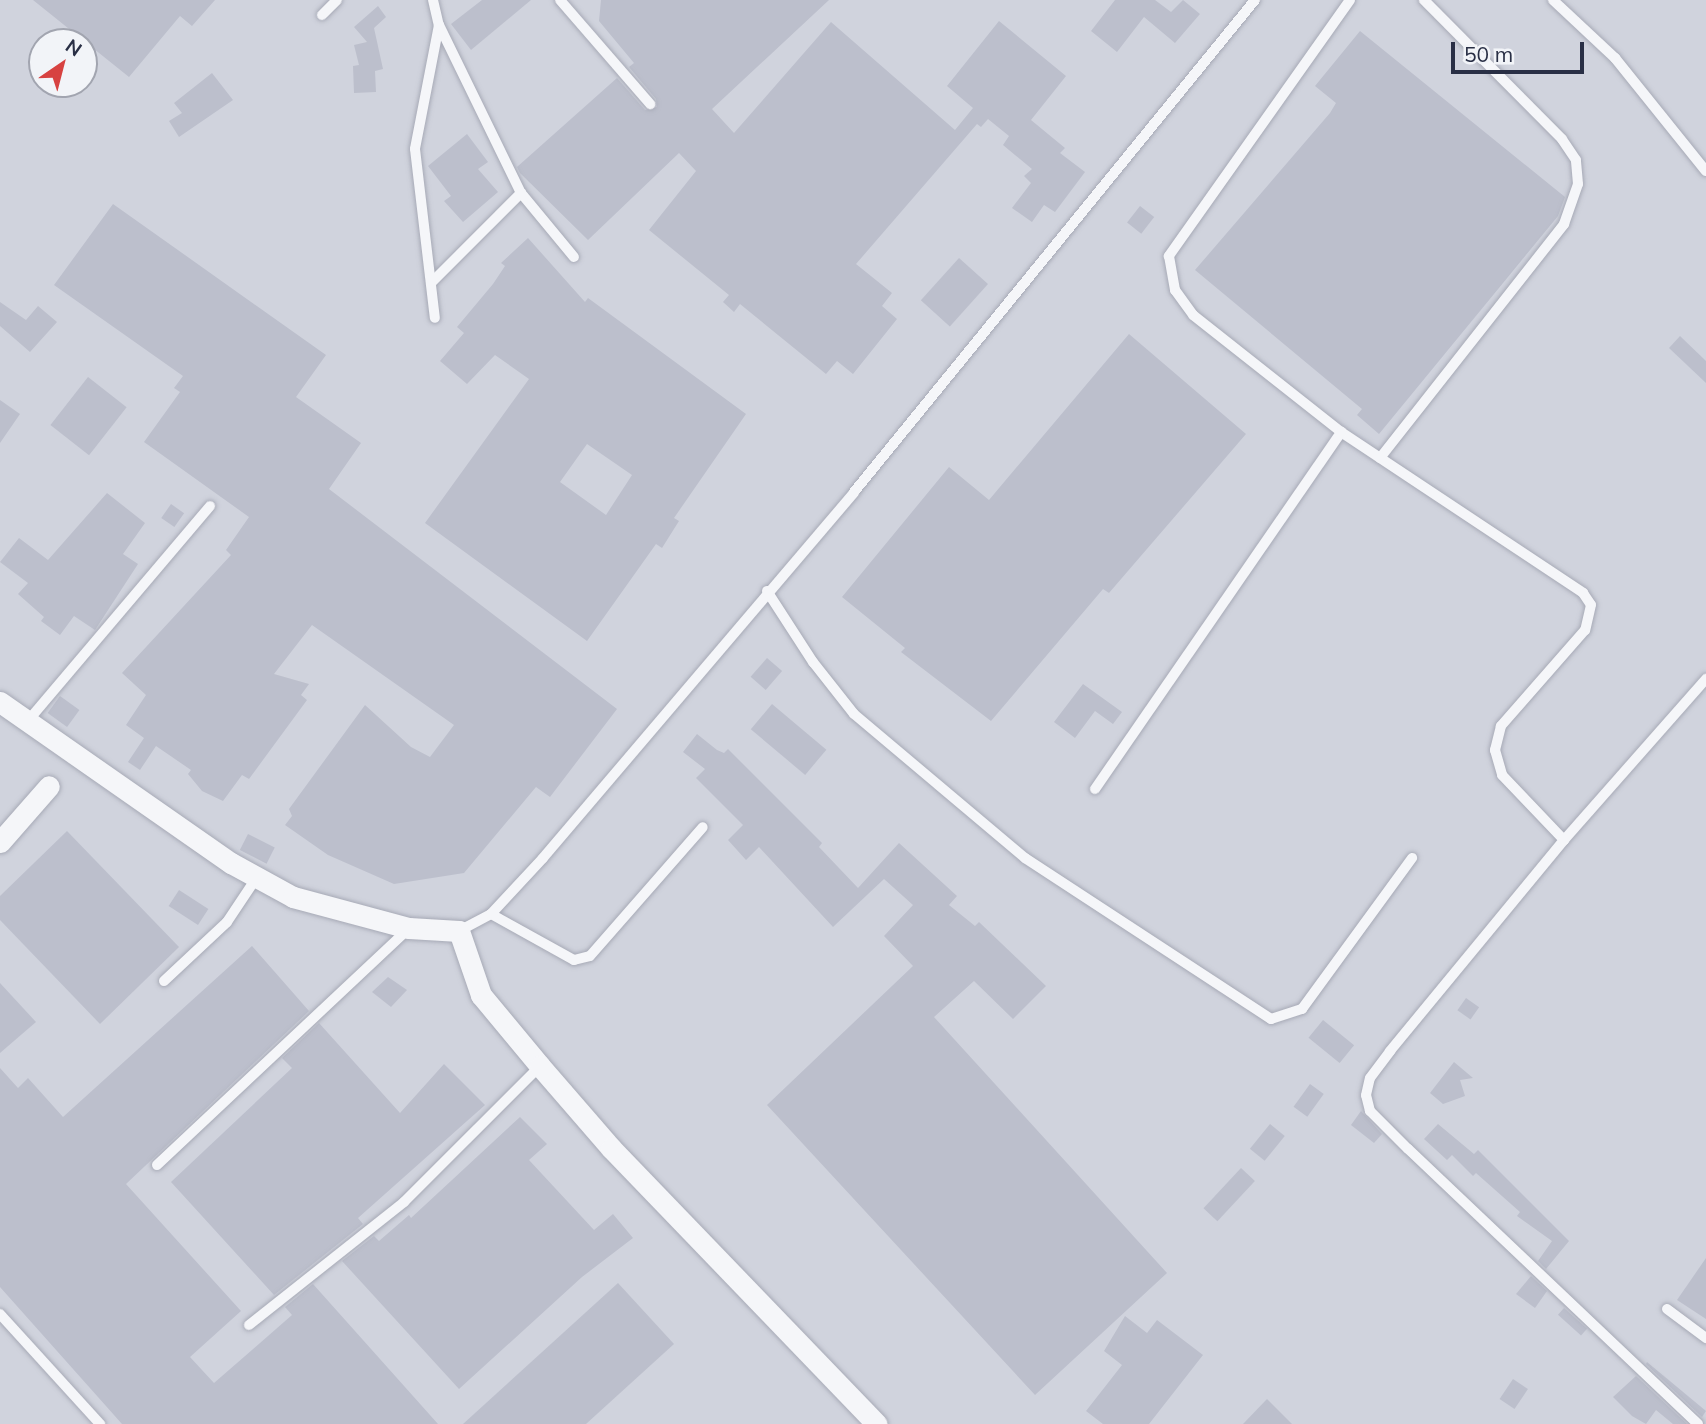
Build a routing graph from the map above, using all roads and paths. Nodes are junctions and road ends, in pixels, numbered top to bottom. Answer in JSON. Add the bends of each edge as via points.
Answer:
{"nodes":[{"id":1,"x":337,"y":0,"type":"edge"},
{"id":2,"x":433,"y":0,"type":"edge"},
{"id":3,"x":560,"y":0,"type":"edge"},
{"id":4,"x":1255,"y":0,"type":"edge"},
{"id":5,"x":1350,"y":0,"type":"edge"},
{"id":6,"x":1424,"y":0,"type":"edge"},
{"id":7,"x":1553,"y":0,"type":"edge"},
{"id":8,"x":322,"y":15,"type":"dead end"},
{"id":9,"x":439,"y":24,"type":"junction"},
{"id":10,"x":650,"y":104,"type":"dead end"},
{"id":11,"x":1706,"y":171,"type":"edge"},
{"id":12,"x":521,"y":193,"type":"junction"},
{"id":13,"x":574,"y":257,"type":"dead end"},
{"id":14,"x":432,"y":282,"type":"junction"},
{"id":15,"x":435,"y":318,"type":"dead end"},
{"id":16,"x":1341,"y":432,"type":"junction"},
{"id":17,"x":1380,"y":458,"type":"junction"},
{"id":18,"x":210,"y":506,"type":"dead end"},
{"id":19,"x":767,"y":591,"type":"junction"},
{"id":20,"x":1706,"y":679,"type":"edge"},
{"id":21,"x":0,"y":702,"type":"edge"},
{"id":22,"x":27,"y":722,"type":"junction"},
{"id":23,"x":49,"y":786,"type":"dead end"},
{"id":24,"x":1095,"y":789,"type":"dead end"},
{"id":25,"x":702,"y":827,"type":"dead end"},
{"id":26,"x":1564,"y":840,"type":"junction"},
{"id":27,"x":0,"y":842,"type":"edge"},
{"id":28,"x":1412,"y":858,"type":"dead end"},
{"id":29,"x":257,"y":877,"type":"junction"},
{"id":30,"x":491,"y":914,"type":"junction"},
{"id":31,"x":409,"y":928,"type":"junction"},
{"id":32,"x":459,"y":931,"type":"junction"},
{"id":33,"x":164,"y":981,"type":"dead end"},
{"id":34,"x":540,"y":1066,"type":"junction"},
{"id":35,"x":157,"y":1165,"type":"dead end"},
{"id":36,"x":1667,"y":1308,"type":"dead end"},
{"id":37,"x":0,"y":1314,"type":"edge"},
{"id":38,"x":249,"y":1325,"type":"dead end"},
{"id":39,"x":1706,"y":1338,"type":"edge"},
{"id":40,"x":100,"y":1424,"type":"edge"},
{"id":41,"x":877,"y":1424,"type":"edge"},
{"id":42,"x":1698,"y":1424,"type":"edge"}],
"edges":[{"from":1,"to":8,"type":"lane"},
{"from":2,"to":9,"type":"lane"},
{"from":3,"to":10,"type":"lane"},
{"from":4,"to":19,"type":"lane","via":[[854,492]]},
{"from":5,"to":16,"type":"lane","via":[[1169,256],[1175,290],[1193,315]]},
{"from":6,"to":17,"type":"lane","via":[[1562,139],[1576,160],[1578,184],[1564,224]]},
{"from":7,"to":11,"type":"lane","via":[[1615,58]]},
{"from":9,"to":12,"type":"lane"},
{"from":9,"to":14,"type":"lane","via":[[415,149]]},
{"from":12,"to":13,"type":"lane"},
{"from":12,"to":14,"type":"lane"},
{"from":14,"to":15,"type":"lane"},
{"from":16,"to":17,"type":"lane"},
{"from":16,"to":24,"type":"lane"},
{"from":17,"to":26,"type":"lane","via":[[1583,593],[1591,605],[1585,630],[1501,726],[1495,750],[1502,775]]},
{"from":18,"to":22,"type":"lane"},
{"from":19,"to":28,"type":"lane","via":[[813,662],[864,723],[1025,858],[1271,1019],[1302,1009]]},
{"from":19,"to":30,"type":"lane"},
{"from":20,"to":26,"type":"lane"},
{"from":21,"to":22,"type":"street"},
{"from":22,"to":29,"type":"street"},
{"from":23,"to":27,"type":"street"},
{"from":25,"to":30,"type":"lane","via":[[590,957],[574,960]]},
{"from":26,"to":42,"type":"lane","via":[[1390,1051],[1370,1078],[1366,1095],[1370,1111],[1408,1149]]},
{"from":29,"to":31,"type":"street","via":[[293,897]]},
{"from":29,"to":33,"type":"lane","via":[[227,922]]},
{"from":30,"to":32,"type":"lane"},
{"from":31,"to":32,"type":"street"},
{"from":31,"to":35,"type":"lane"},
{"from":32,"to":34,"type":"street","via":[[481,995]]},
{"from":34,"to":38,"type":"lane","via":[[404,1202]]},
{"from":34,"to":41,"type":"street","via":[[611,1149]]},
{"from":36,"to":39,"type":"lane"},
{"from":37,"to":40,"type":"lane"}]}
